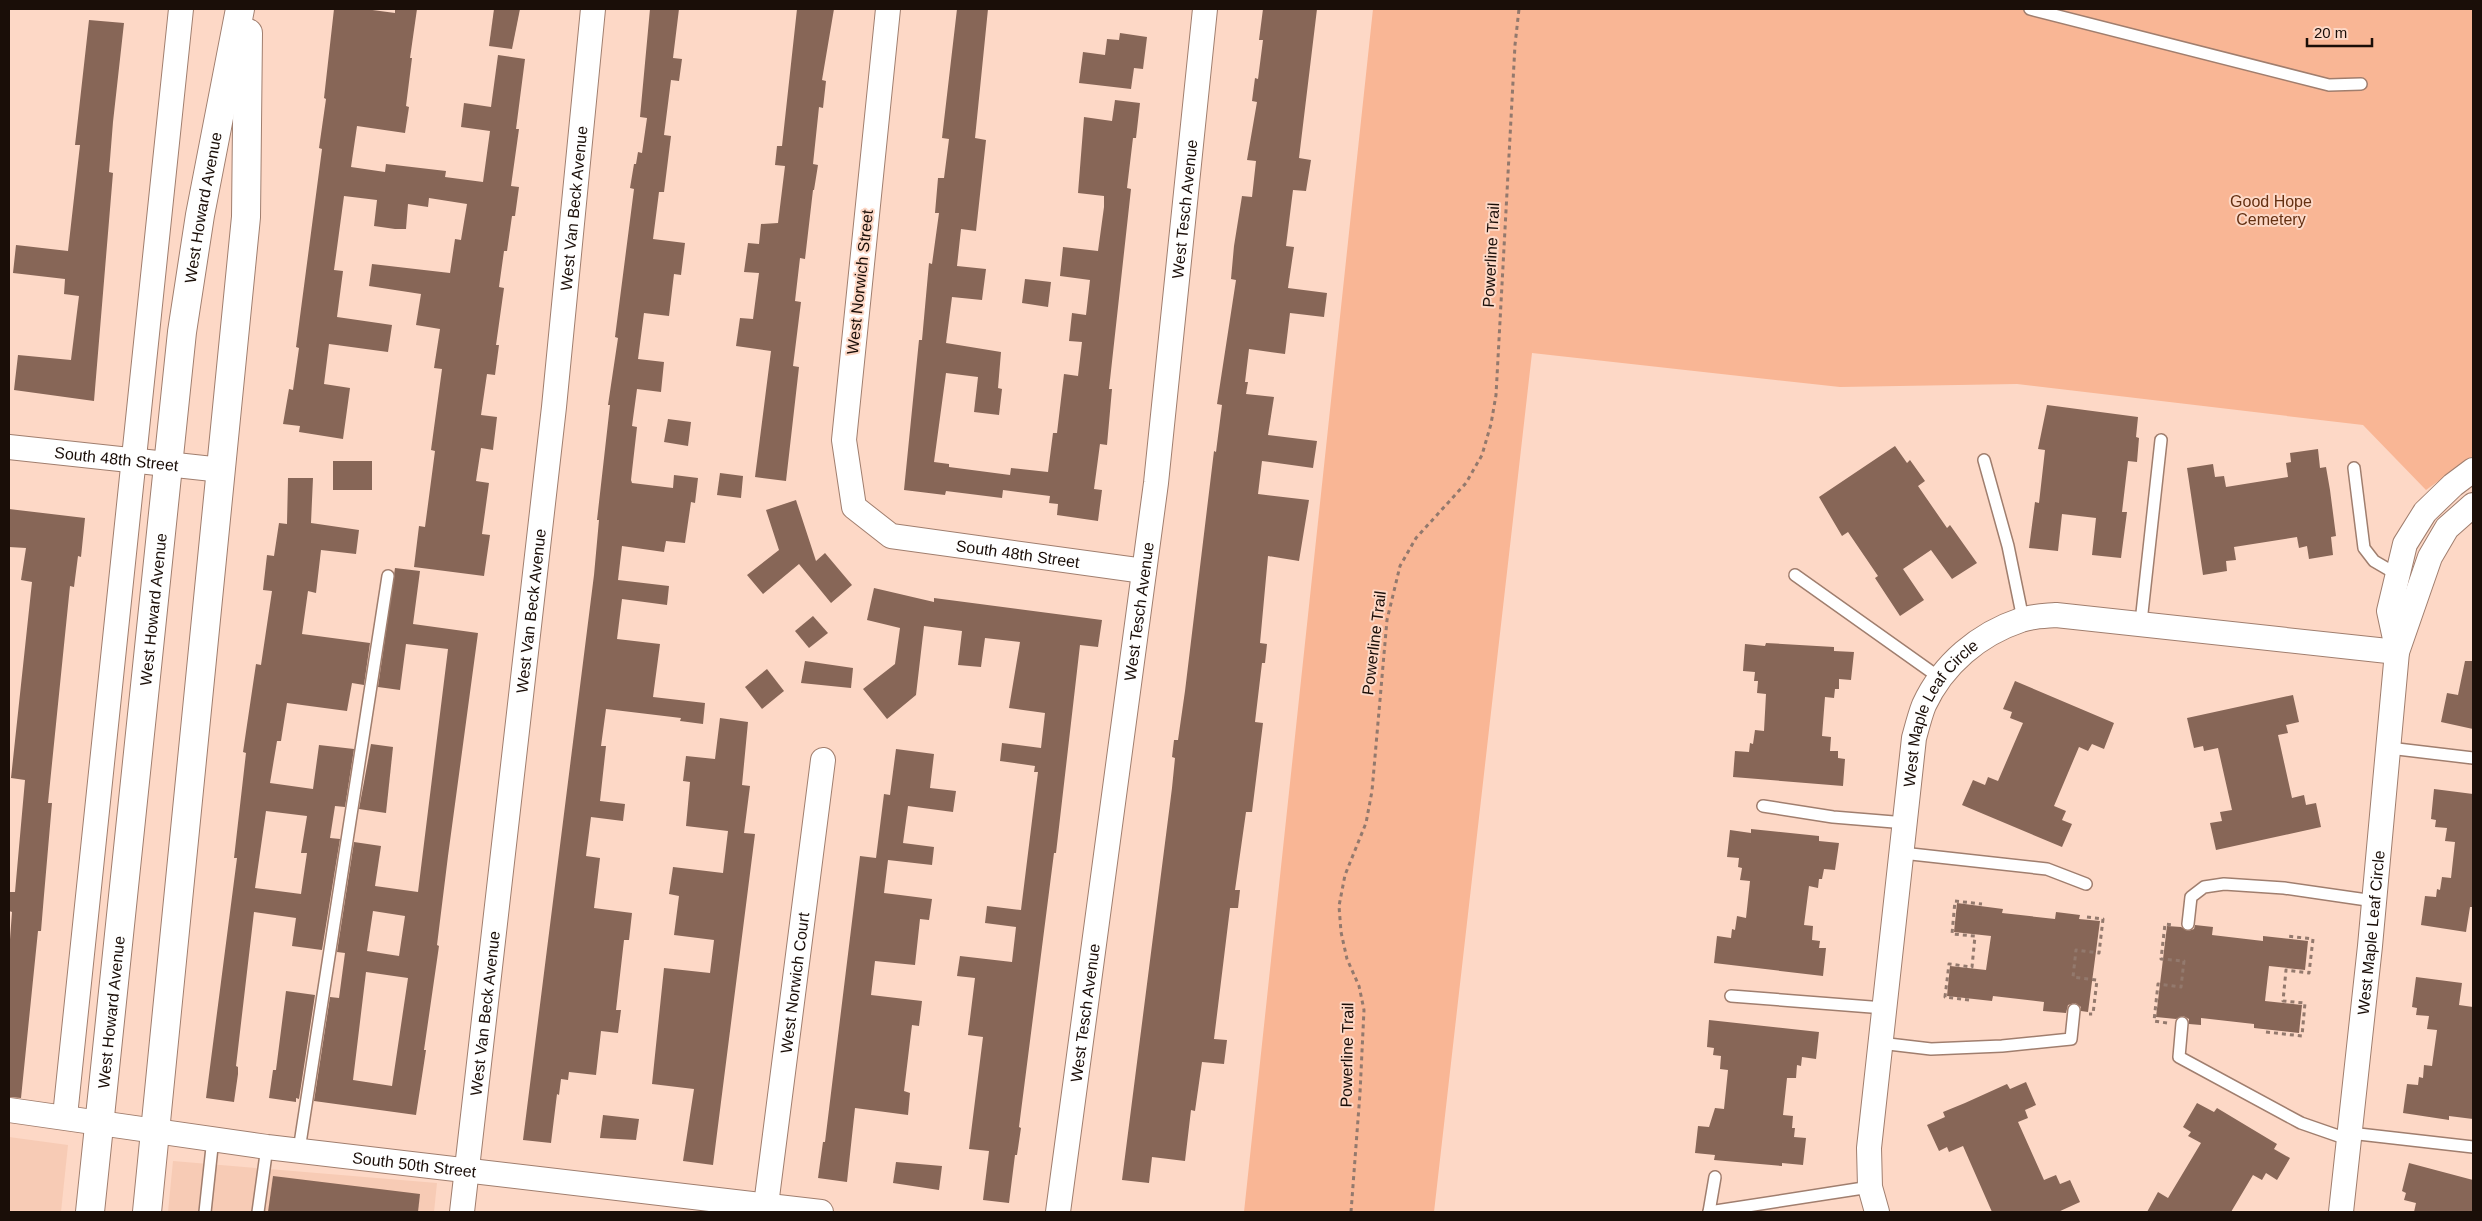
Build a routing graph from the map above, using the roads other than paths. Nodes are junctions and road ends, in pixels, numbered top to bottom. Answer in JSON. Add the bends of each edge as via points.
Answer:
{"nodes":[{"id":1,"x":181,"y":9,"type":"edge"},
{"id":2,"x":240,"y":9,"type":"edge"},
{"id":3,"x":248,"y":9,"type":"edge"},
{"id":4,"x":593,"y":9,"type":"edge"},
{"id":5,"x":888,"y":9,"type":"edge"},
{"id":6,"x":1205,"y":9,"type":"edge"},
{"id":7,"x":2030,"y":9,"type":"edge"},
{"id":8,"x":2361,"y":84,"type":"dead end"},
{"id":9,"x":2161,"y":440,"type":"dead end"},
{"id":10,"x":9,"y":447,"type":"edge"},
{"id":11,"x":1984,"y":460,"type":"dead end"},
{"id":12,"x":132,"y":462,"type":"junction"},
{"id":13,"x":168,"y":465,"type":"junction"},
{"id":14,"x":2354,"y":468,"type":"dead end"},
{"id":15,"x":222,"y":470,"type":"junction"},
{"id":16,"x":2473,"y":470,"type":"edge"},
{"id":17,"x":2473,"y":505,"type":"edge"},
{"id":18,"x":891,"y":536,"type":"joint"},
{"id":19,"x":1144,"y":571,"type":"junction"},
{"id":20,"x":1795,"y":575,"type":"dead end"},
{"id":21,"x":2398,"y":575,"type":"junction"},
{"id":22,"x":388,"y":576,"type":"dead end"},
{"id":23,"x":2023,"y":619,"type":"junction"},
{"id":24,"x":2141,"y":622,"type":"junction"},
{"id":25,"x":2397,"y":652,"type":"junction"},
{"id":26,"x":1940,"y":678,"type":"junction"},
{"id":27,"x":2389,"y":748,"type":"junction"},
{"id":28,"x":2473,"y":758,"type":"edge"},
{"id":29,"x":823,"y":760,"type":"dead end"},
{"id":30,"x":1763,"y":806,"type":"dead end"},
{"id":31,"x":1906,"y":823,"type":"junction"},
{"id":32,"x":1902,"y":854,"type":"junction"},
{"id":33,"x":2086,"y":884,"type":"dead end"},
{"id":34,"x":2374,"y":901,"type":"junction"},
{"id":35,"x":2188,"y":924,"type":"road end"},
{"id":36,"x":1731,"y":996,"type":"dead end"},
{"id":37,"x":1884,"y":1008,"type":"junction"},
{"id":38,"x":2074,"y":1011,"type":"road end"},
{"id":39,"x":2182,"y":1025,"type":"road end"},
{"id":40,"x":1880,"y":1044,"type":"junction"},
{"id":41,"x":9,"y":1110,"type":"edge"},
{"id":42,"x":65,"y":1116,"type":"junction"},
{"id":43,"x":99,"y":1121,"type":"junction"},
{"id":44,"x":156,"y":1130,"type":"junction"},
{"id":45,"x":2350,"y":1137,"type":"junction"},
{"id":46,"x":213,"y":1138,"type":"junction"},
{"id":47,"x":267,"y":1146,"type":"junction"},
{"id":48,"x":2473,"y":1147,"type":"edge"},
{"id":49,"x":299,"y":1150,"type":"junction"},
{"id":50,"x":468,"y":1169,"type":"junction"},
{"id":51,"x":1714,"y":1177,"type":"dead end"},
{"id":52,"x":1870,"y":1187,"type":"junction"},
{"id":53,"x":766,"y":1205,"type":"junction"},
{"id":54,"x":90,"y":1212,"type":"edge"},
{"id":55,"x":148,"y":1212,"type":"edge"},
{"id":56,"x":205,"y":1212,"type":"edge"},
{"id":57,"x":258,"y":1212,"type":"edge"},
{"id":58,"x":462,"y":1212,"type":"edge"},
{"id":59,"x":821,"y":1212,"type":"edge"},
{"id":60,"x":1058,"y":1212,"type":"edge"},
{"id":61,"x":1709,"y":1212,"type":"edge"},
{"id":62,"x":1877,"y":1212,"type":"edge"},
{"id":63,"x":2341,"y":1212,"type":"edge"}],
"edges":[{"from":1,"to":12,"type":"street"},
{"from":2,"to":13,"type":"street","name":"West Howard Avenue","via":[[200,215],[182,332]]},
{"from":3,"to":15,"type":"street","name":"West Howard Avenue","via":[[246,217]]},
{"from":4,"to":50,"type":"street","name":"West Van Beck Avenue","via":[[554,408]]},
{"from":5,"to":18,"type":"street","name":"West Norwich Street","via":[[844,440],[854,507]]},
{"from":6,"to":19,"type":"street","name":"West Tesch Avenue"},
{"from":7,"to":8,"type":"lane","via":[[2329,85]]},
{"from":9,"to":24,"type":"lane"},
{"from":10,"to":12,"type":"street","name":"South 48th Street"},
{"from":11,"to":23,"type":"lane","via":[[2008,546]]},
{"from":12,"to":13,"type":"street","name":"South 48th Street"},
{"from":12,"to":42,"type":"street"},
{"from":13,"to":15,"type":"street","name":"South 48th Street"},
{"from":13,"to":43,"type":"street","name":"West Howard Avenue"},
{"from":14,"to":21,"type":"lane","via":[[2364,548],[2374,561]]},
{"from":15,"to":44,"type":"street","name":"West Howard Avenue"},
{"from":16,"to":21,"type":"street","name":"West Maple Leaf Circle","via":[[2425,512],[2405,544]]},
{"from":17,"to":25,"type":"street","name":"West Maple Leaf Circle","via":[[2447,528],[2430,557]]},
{"from":18,"to":19,"type":"street","name":"South 48th Street"},
{"from":19,"to":60,"type":"street","name":"West Tesch Avenue"},
{"from":20,"to":26,"type":"lane"},
{"from":21,"to":25,"type":"street","name":"West Maple Leaf Circle","via":[[2389,610]]},
{"from":22,"to":49,"type":"lane"},
{"from":23,"to":24,"type":"street","name":"West Maple Leaf Circle","via":[[2056,614]]},
{"from":23,"to":26,"type":"street","name":"West Maple Leaf Circle","via":[[1992,632],[1962,653]]},
{"from":24,"to":25,"type":"street","name":"West Maple Leaf Circle"},
{"from":25,"to":27,"type":"street","name":"West Maple Leaf Circle"},
{"from":26,"to":31,"type":"street","name":"West Maple Leaf Circle","via":[[1924,706],[1914,738]]},
{"from":27,"to":28,"type":"lane"},
{"from":27,"to":34,"type":"street","name":"West Maple Leaf Circle"},
{"from":29,"to":53,"type":"street","name":"West Norwich Court"},
{"from":30,"to":31,"type":"lane","via":[[1833,817]]},
{"from":31,"to":32,"type":"street","name":"West Maple Leaf Circle"},
{"from":32,"to":33,"type":"lane","via":[[2047,869]]},
{"from":32,"to":37,"type":"street","name":"West Maple Leaf Circle"},
{"from":34,"to":35,"type":"lane","via":[[2284,888],[2204,886],[2191,897]]},
{"from":34,"to":45,"type":"street","name":"West Maple Leaf Circle"},
{"from":36,"to":37,"type":"lane"},
{"from":37,"to":40,"type":"street","name":"West Maple Leaf Circle"},
{"from":38,"to":40,"type":"lane","via":[[2071,1039],[1930,1049]]},
{"from":39,"to":45,"type":"lane","via":[[2179,1057],[2301,1123]]},
{"from":40,"to":52,"type":"street","name":"West Maple Leaf Circle","via":[[1869,1148]]},
{"from":41,"to":42,"type":"street","name":"South 50th Street"},
{"from":42,"to":43,"type":"street","name":"South 50th Street"},
{"from":43,"to":44,"type":"street","name":"South 50th Street"},
{"from":43,"to":54,"type":"street","name":"West Howard Avenue"},
{"from":44,"to":46,"type":"street","name":"South 50th Street"},
{"from":44,"to":55,"type":"street","name":"West Howard Avenue"},
{"from":45,"to":48,"type":"lane"},
{"from":45,"to":63,"type":"street","name":"West Maple Leaf Circle"},
{"from":46,"to":47,"type":"street","name":"South 50th Street"},
{"from":46,"to":56,"type":"lane"},
{"from":47,"to":49,"type":"street","name":"South 50th Street"},
{"from":47,"to":57,"type":"lane"},
{"from":49,"to":50,"type":"street","name":"South 50th Street"},
{"from":50,"to":53,"type":"street","name":"South 50th Street"},
{"from":50,"to":58,"type":"street","name":"West Van Beck Avenue"},
{"from":51,"to":61,"type":"lane"},
{"from":52,"to":61,"type":"lane"},
{"from":52,"to":62,"type":"street","name":"West Maple Leaf Circle"},
{"from":53,"to":59,"type":"street","name":"South 50th Street"}]}
